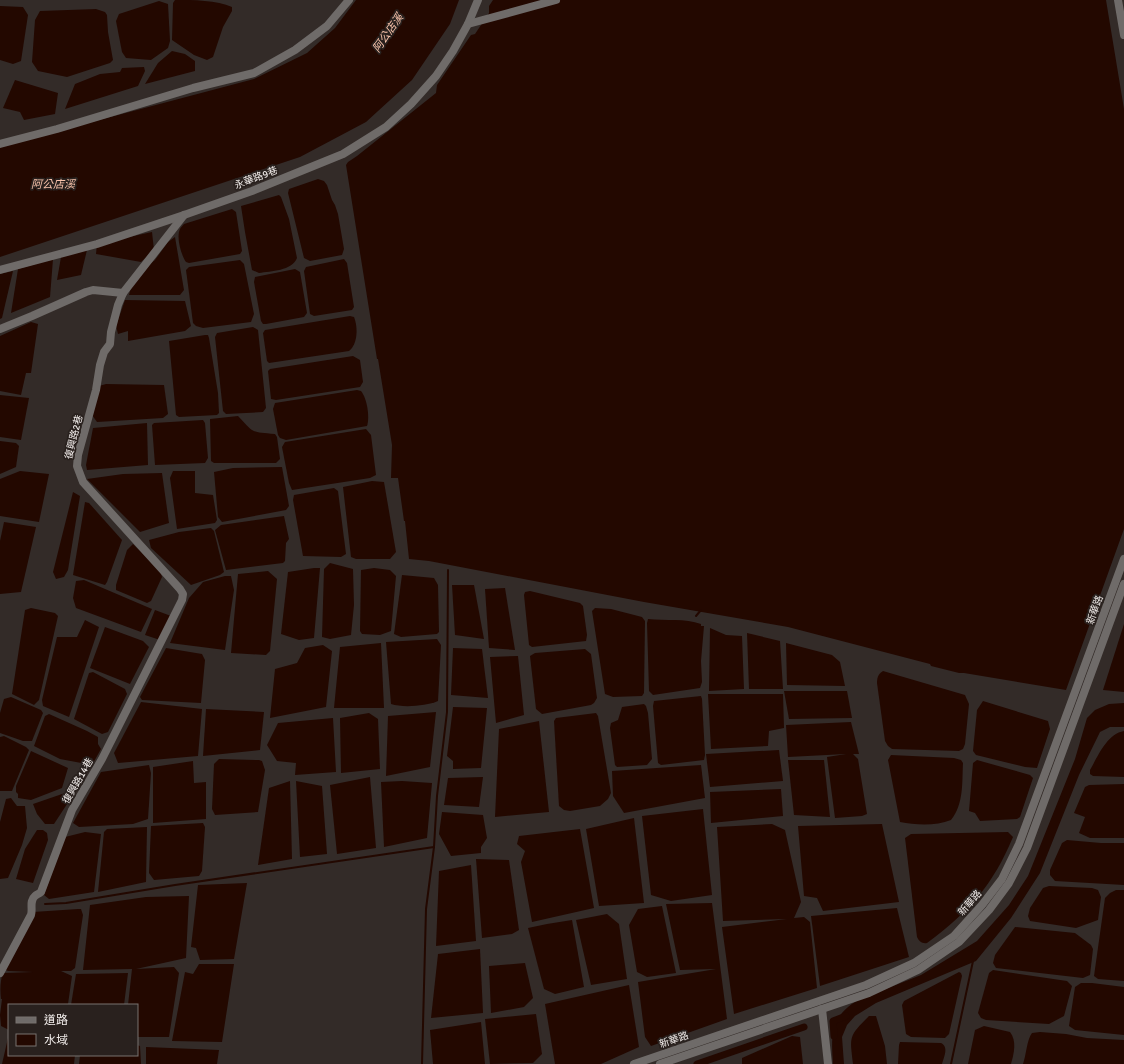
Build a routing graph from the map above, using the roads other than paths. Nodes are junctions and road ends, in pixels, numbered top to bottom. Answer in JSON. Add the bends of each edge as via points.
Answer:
{"nodes":[{"id":1,"x":349,"y":0,"type":"edge"},
{"id":2,"x":478,"y":0,"type":"edge"},
{"id":3,"x":556,"y":0,"type":"edge"},
{"id":4,"x":1118,"y":0,"type":"edge"},
{"id":5,"x":468,"y":24,"type":"junction"},
{"id":6,"x":1124,"y":35,"type":"edge"},
{"id":7,"x":0,"y":144,"type":"edge"},
{"id":8,"x":184,"y":215,"type":"junction"},
{"id":9,"x":0,"y":270,"type":"edge"},
{"id":10,"x":123,"y":293,"type":"junction"},
{"id":11,"x":0,"y":329,"type":"edge"},
{"id":12,"x":1124,"y":559,"type":"edge"},
{"id":13,"x":1124,"y":584,"type":"edge"},
{"id":14,"x":182,"y":600,"type":"joint"},
{"id":15,"x":0,"y":973,"type":"edge"},
{"id":16,"x":822,"y":1009,"type":"junction"},
{"id":17,"x":634,"y":1064,"type":"edge"},
{"id":18,"x":660,"y":1064,"type":"edge"},
{"id":19,"x":828,"y":1064,"type":"edge"}],
"edges":[{"from":1,"to":7,"type":"street","via":[[328,26],[295,50],[254,73],[193,88],[58,130]]},
{"from":2,"to":5,"type":"street","name":"永華路9巷"},
{"from":3,"to":5,"type":"street"},
{"from":4,"to":6,"type":"street"},
{"from":5,"to":8,"type":"street","name":"永華路9巷","via":[[436,76],[386,127],[343,154]]},
{"from":8,"to":9,"type":"street","name":"永華路9巷","via":[[97,244]]},
{"from":8,"to":10,"type":"street","name":"復興路2巷"},
{"from":10,"to":11,"type":"street","via":[[93,290],[86,292]]},
{"from":10,"to":14,"type":"street","name":"復興路2巷","via":[[112,326],[110,344],[100,365],[77,466],[83,482],[180,589],[183,594]]},
{"from":12,"to":17,"type":"street","name":"新華路","via":[[1019,844],[1002,879],[954,936],[914,963],[866,985]]},
{"from":13,"to":16,"type":"street","name":"新華路","via":[[1027,848],[1009,883],[989,910],[959,942],[918,970],[869,993]]},
{"from":14,"to":15,"type":"street","name":"復興路14巷","via":[[102,759],[72,810],[41,892],[31,903],[31,915]]},
{"from":16,"to":18,"type":"street","name":"新華路"},
{"from":16,"to":19,"type":"street"}]}
